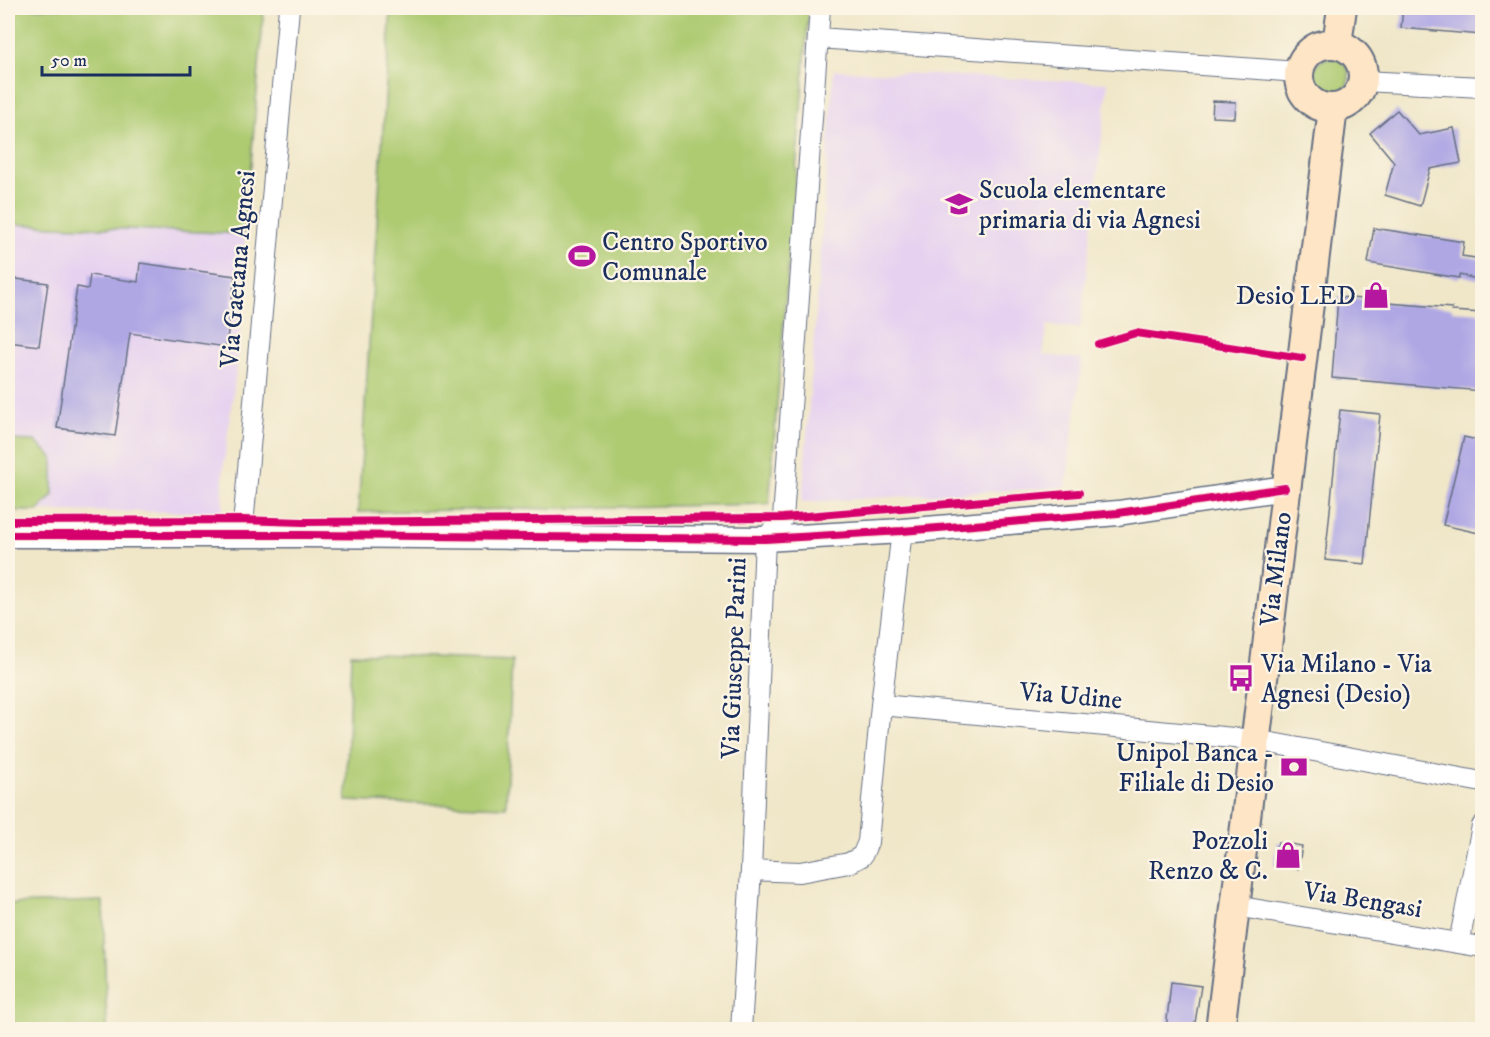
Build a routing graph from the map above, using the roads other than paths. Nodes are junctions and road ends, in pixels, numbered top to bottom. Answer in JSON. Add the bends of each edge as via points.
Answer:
{"nodes":[{"id":1,"x":289,"y":8,"type":"edge"},
{"id":2,"x":820,"y":8,"type":"edge"},
{"id":3,"x":1342,"y":8,"type":"edge"},
{"id":4,"x":818,"y":38,"type":"junction"},
{"id":5,"x":1337,"y":44,"type":"junction"},
{"id":6,"x":1299,"y":72,"type":"junction"},
{"id":7,"x":1363,"y":81,"type":"junction"},
{"id":8,"x":1482,"y":87,"type":"edge"},
{"id":9,"x":1333,"y":108,"type":"junction"},
{"id":10,"x":1285,"y":488,"type":"junction"},
{"id":11,"x":902,"y":531,"type":"junction"},
{"id":12,"x":8,"y":536,"type":"edge"},
{"id":13,"x":242,"y":537,"type":"junction"},
{"id":14,"x":765,"y":539,"type":"junction"},
{"id":15,"x":881,"y":705,"type":"junction"},
{"id":16,"x":1255,"y":740,"type":"junction"},
{"id":17,"x":1482,"y":782,"type":"edge"},
{"id":18,"x":1482,"y":826,"type":"edge"},
{"id":19,"x":751,"y":870,"type":"junction"},
{"id":20,"x":1235,"y":906,"type":"junction"},
{"id":21,"x":1459,"y":943,"type":"junction"},
{"id":22,"x":1482,"y":947,"type":"edge"},
{"id":23,"x":741,"y":1029,"type":"edge"},
{"id":24,"x":1220,"y":1029,"type":"edge"}],
"edges":[{"from":1,"to":13,"type":"street","name":"Via Gaetana Agnesi"},
{"from":2,"to":4,"type":"street","name":"Via Giuseppe Parini"},
{"from":3,"to":5,"type":"main road"},
{"from":4,"to":6,"type":"street"},
{"from":4,"to":14,"type":"street","name":"Via Giuseppe Parini","via":[[783,518]]},
{"from":5,"to":6,"type":"main road","via":[[1308,53]]},
{"from":5,"to":7,"type":"main road","via":[[1355,54]]},
{"from":6,"to":9,"type":"main road","via":[[1304,93],[1312,102]]},
{"from":7,"to":8,"type":"street"},
{"from":7,"to":9,"type":"main road","via":[[1353,100]]},
{"from":9,"to":10,"type":"main road","name":"Via Milano"},
{"from":10,"to":11,"type":"street","via":[[1134,512]]},
{"from":10,"to":16,"type":"main road","name":"Via Milano"},
{"from":11,"to":14,"type":"street"},
{"from":11,"to":15,"type":"street"},
{"from":12,"to":13,"type":"street"},
{"from":13,"to":14,"type":"street"},
{"from":14,"to":19,"type":"street","name":"Via Giuseppe Parini"},
{"from":15,"to":16,"type":"street","name":"Via Udine"},
{"from":15,"to":19,"type":"street","via":[[868,842],[862,856],[849,863],[800,873]]},
{"from":16,"to":17,"type":"street","name":"Via Udine"},
{"from":16,"to":20,"type":"main road","name":"Via Milano"},
{"from":18,"to":21,"type":"street"},
{"from":19,"to":23,"type":"street","name":"Via Giuseppe Parini"},
{"from":20,"to":21,"type":"street","name":"Via Bengasi"},
{"from":20,"to":24,"type":"main road","name":"Via Milano"},
{"from":21,"to":22,"type":"street","name":"Via Bengasi"}]}
